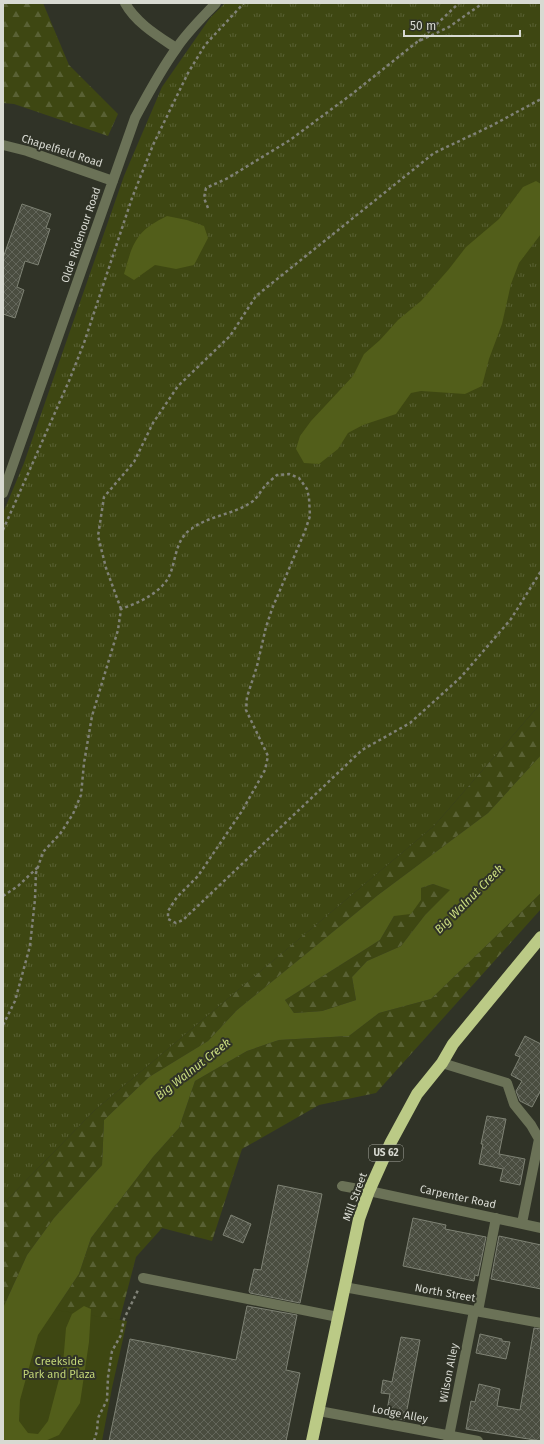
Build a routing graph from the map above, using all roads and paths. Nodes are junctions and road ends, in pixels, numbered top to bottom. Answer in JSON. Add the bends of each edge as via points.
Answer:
{"nodes":[{"id":1,"x":126,"y":3,"type":"edge"},
{"id":2,"x":216,"y":3,"type":"edge"},
{"id":3,"x":244,"y":3,"type":"edge"},
{"id":4,"x":459,"y":3,"type":"edge"},
{"id":5,"x":483,"y":3,"type":"edge"},
{"id":6,"x":417,"y":42,"type":"junction"},
{"id":7,"x":176,"y":48,"type":"junction"},
{"id":8,"x":541,"y":99,"type":"edge"},
{"id":9,"x":3,"y":145,"type":"edge"},
{"id":10,"x":113,"y":181,"type":"junction"},
{"id":11,"x":208,"y":208,"type":"dead end"},
{"id":12,"x":3,"y":493,"type":"edge"},
{"id":13,"x":3,"y":530,"type":"edge"},
{"id":14,"x":541,"y":571,"type":"edge"},
{"id":15,"x":121,"y":609,"type":"junction"},
{"id":16,"x":38,"y":866,"type":"junction"},
{"id":17,"x":3,"y":896,"type":"edge"},
{"id":18,"x":541,"y":938,"type":"edge"},
{"id":19,"x":3,"y":1025,"type":"edge"},
{"id":20,"x":442,"y":1063,"type":"junction"},
{"id":21,"x":342,"y":1186,"type":"dead end"},
{"id":22,"x":369,"y":1191,"type":"junction"},
{"id":23,"x":496,"y":1218,"type":"junction"},
{"id":24,"x":522,"y":1224,"type":"junction"},
{"id":25,"x":541,"y":1228,"type":"edge"},
{"id":26,"x":143,"y":1278,"type":"joint"},
{"id":27,"x":344,"y":1287,"type":"junction"},
{"id":28,"x":476,"y":1311,"type":"junction"},
{"id":29,"x":338,"y":1317,"type":"junction"},
{"id":30,"x":541,"y":1323,"type":"edge"},
{"id":31,"x":319,"y":1411,"type":"junction"},
{"id":32,"x":449,"y":1438,"type":"edge"},
{"id":33,"x":94,"y":1441,"type":"edge"},
{"id":34,"x":312,"y":1441,"type":"edge"},
{"id":35,"x":478,"y":1441,"type":"edge"}],
"edges":[{"from":1,"to":7,"type":"street","via":[[130,12]]},
{"from":2,"to":7,"type":"street","name":"Olde Ridenour Road"},
{"from":3,"to":13,"type":"path","via":[[204,45],[153,145],[132,198],[69,382]]},
{"from":4,"to":6,"type":"path"},
{"from":5,"to":6,"type":"path","via":[[449,27]]},
{"from":6,"to":11,"type":"path","via":[[290,140],[228,178],[206,188],[204,198]]},
{"from":7,"to":10,"type":"street","name":"Olde Ridenour Road","via":[[135,118]]},
{"from":8,"to":15,"type":"path","via":[[428,158],[256,296],[230,336],[178,386],[153,423],[134,462],[104,497],[98,536]]},
{"from":9,"to":10,"type":"street","name":"Chapelfield Road"},
{"from":10,"to":12,"type":"street","name":"Olde Ridenour Road"},
{"from":14,"to":15,"type":"path","via":[[511,619],[461,677],[410,723],[362,750],[183,920],[176,923],[168,919],[168,911],[177,897],[198,876],[225,838],[265,770],[268,756],[246,710],[247,697],[270,615],[306,531],[310,516],[307,489],[299,478],[289,474],[277,474],[254,501],[191,529],[182,538],[164,585],[152,595]]},
{"from":15,"to":16,"type":"path","via":[[118,630],[92,716],[81,795],[73,814],[60,834],[43,852]]},
{"from":16,"to":17,"type":"path","via":[[18,886]]},
{"from":16,"to":19,"type":"path","via":[[30,946],[15,1001]]},
{"from":18,"to":20,"type":"highway","name":"Mill Street","number":"US 62","via":[[453,1044]]},
{"from":20,"to":22,"type":"highway","name":"Mill Street","number":"US 62","via":[[417,1094],[391,1142]]},
{"from":20,"to":24,"type":"street","via":[[507,1083],[514,1104],[539,1139]]},
{"from":21,"to":22,"type":"street","name":"Carpenter Road"},
{"from":22,"to":23,"type":"street","name":"Carpenter Road"},
{"from":22,"to":27,"type":"highway","name":"Mill Street","number":"US 62","via":[[359,1219]]},
{"from":23,"to":24,"type":"street","name":"Carpenter Road"},
{"from":23,"to":28,"type":"street","name":"Wilson Alley"},
{"from":24,"to":25,"type":"street","name":"Carpenter Road"},
{"from":26,"to":29,"type":"street"},
{"from":26,"to":33,"type":"path","via":[[124,1319],[121,1335],[112,1351],[107,1400],[98,1418]]},
{"from":27,"to":28,"type":"street","name":"North Street"},
{"from":27,"to":29,"type":"highway","name":"Mill Street","number":"US 62"},
{"from":28,"to":30,"type":"street","name":"North Street"},
{"from":28,"to":32,"type":"street","name":"Wilson Alley"},
{"from":29,"to":31,"type":"highway","name":"Mill Street","number":"US 62"},
{"from":31,"to":32,"type":"street","name":"Lodge Alley"},
{"from":31,"to":34,"type":"highway","name":"Mill Street","number":"US 62"},
{"from":32,"to":35,"type":"street","name":"Lodge Alley"}]}
